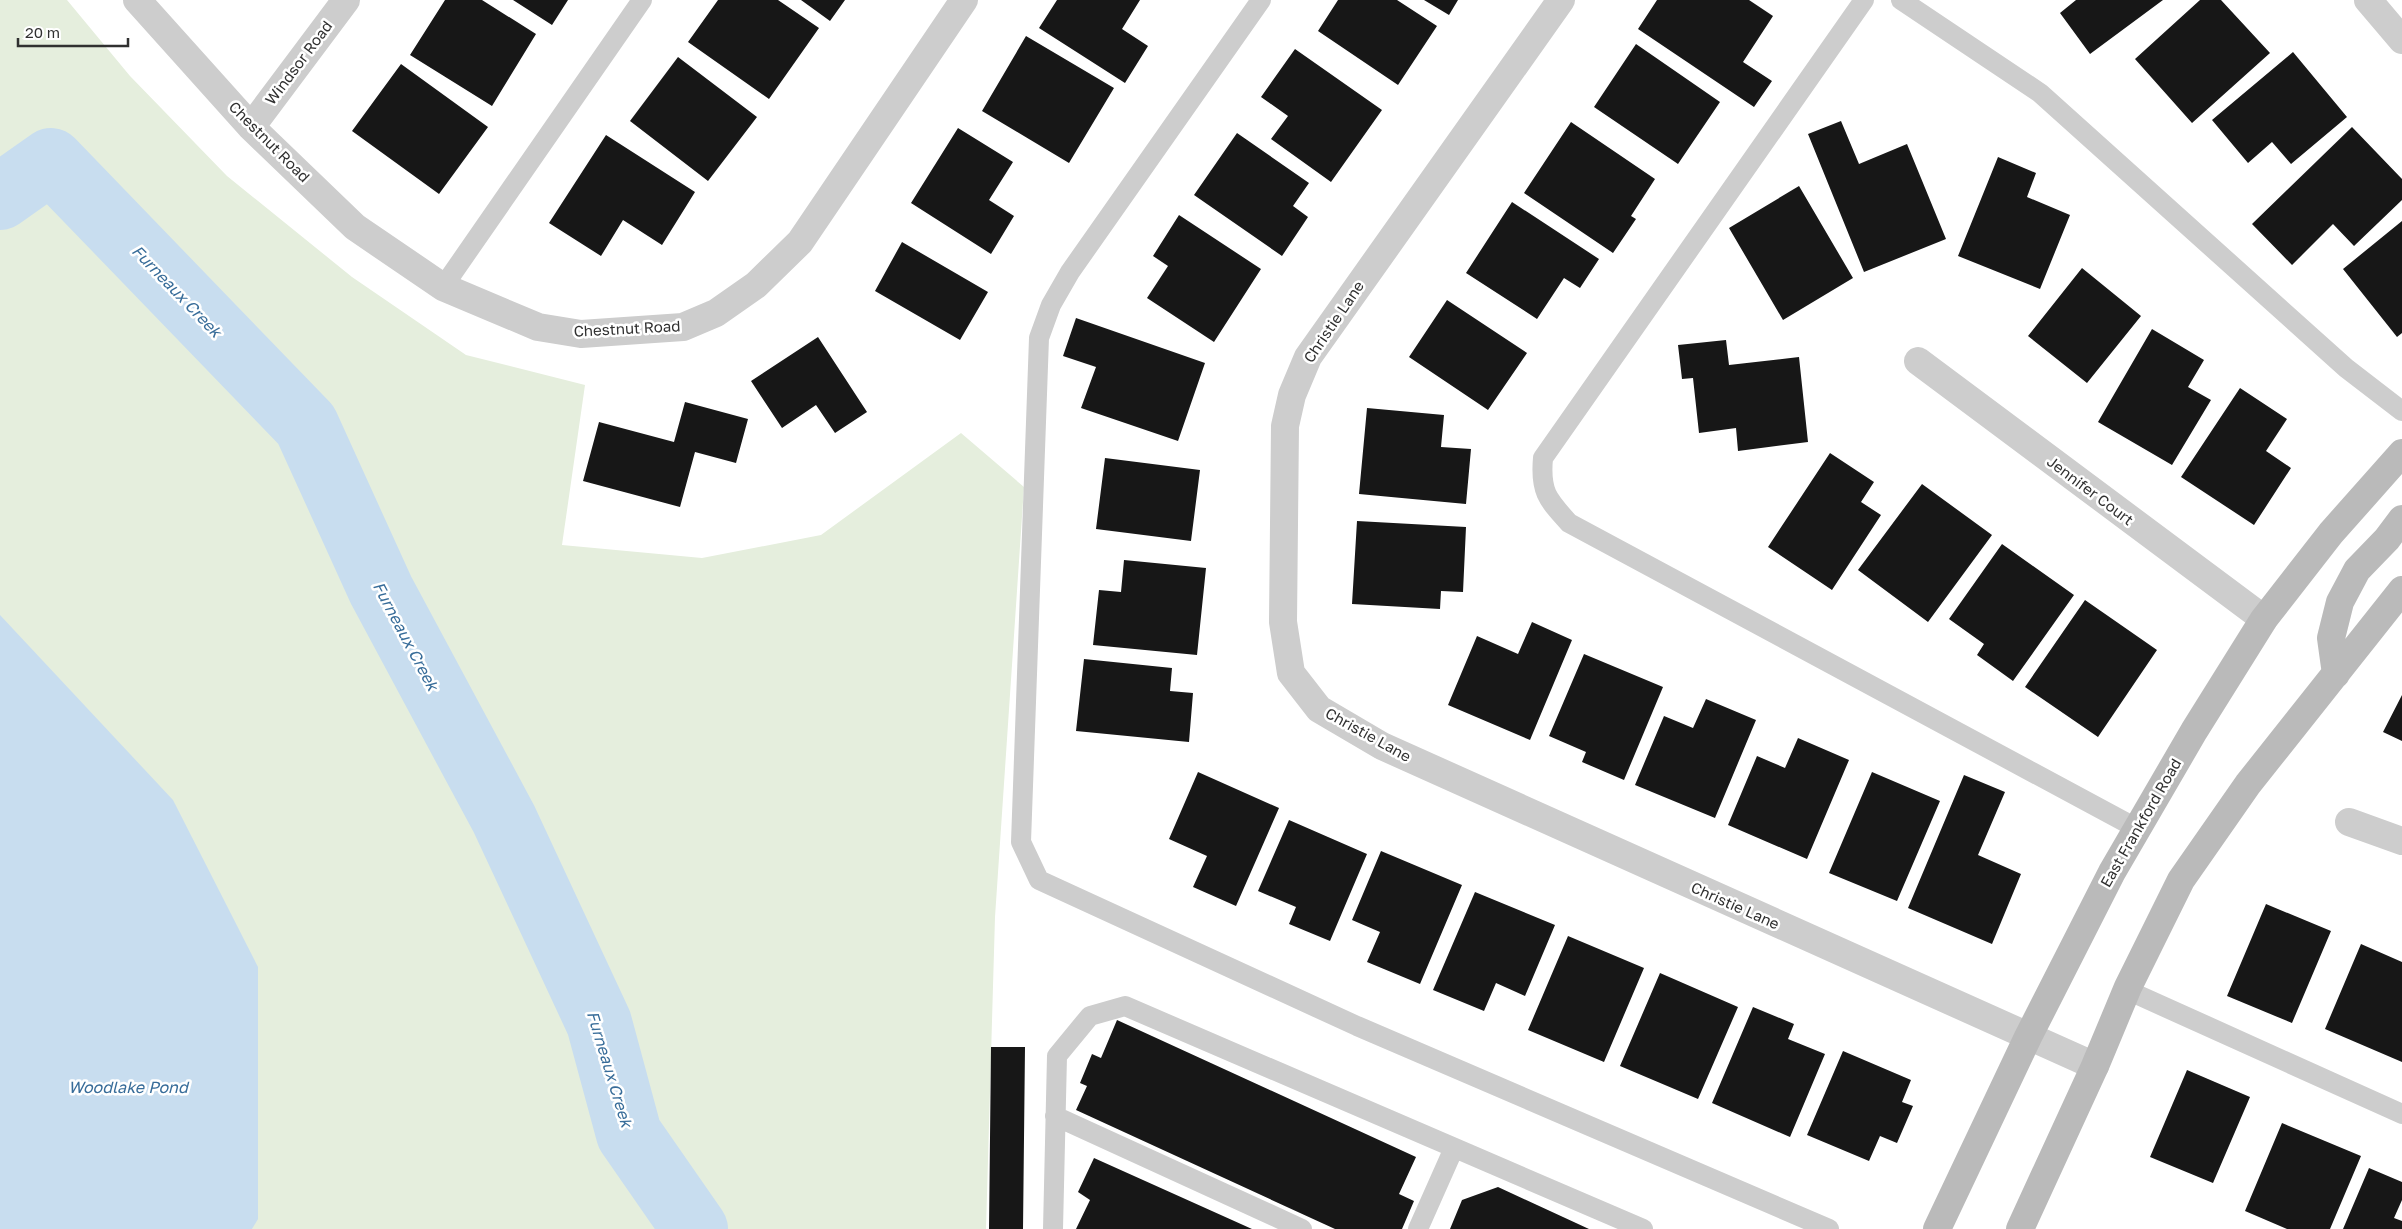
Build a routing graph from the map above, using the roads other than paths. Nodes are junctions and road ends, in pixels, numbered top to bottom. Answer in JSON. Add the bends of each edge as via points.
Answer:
{"nodes":[{"id":1,"x":137,"y":0,"type":"edge"},
{"id":2,"x":346,"y":0,"type":"edge"},
{"id":3,"x":642,"y":0,"type":"edge"},
{"id":4,"x":964,"y":0,"type":"edge"},
{"id":5,"x":1261,"y":0,"type":"edge"},
{"id":6,"x":1562,"y":0,"type":"edge"},
{"id":7,"x":1864,"y":0,"type":"edge"},
{"id":8,"x":1900,"y":0,"type":"edge"},
{"id":9,"x":2368,"y":0,"type":"edge"},
{"id":10,"x":2402,"y":40,"type":"edge"},
{"id":11,"x":252,"y":127,"type":"junction"},
{"id":12,"x":443,"y":286,"type":"junction"},
{"id":13,"x":1918,"y":361,"type":"dead end"},
{"id":14,"x":2402,"y":410,"type":"edge"},
{"id":15,"x":2402,"y":453,"type":"edge"},
{"id":16,"x":2402,"y":519,"type":"edge"},
{"id":17,"x":2402,"y":590,"type":"edge"},
{"id":18,"x":2264,"y":619,"type":"junction"},
{"id":19,"x":2336,"y":674,"type":"junction"},
{"id":20,"x":2349,"y":822,"type":"dead end"},
{"id":21,"x":2138,"y":829,"type":"junction"},
{"id":22,"x":2402,"y":841,"type":"edge"},
{"id":23,"x":2127,"y":990,"type":"junction"},
{"id":24,"x":2028,"y":1037,"type":"junction"},
{"id":25,"x":2095,"y":1066,"type":"junction"},
{"id":26,"x":2402,"y":1114,"type":"edge"},
{"id":27,"x":1055,"y":1116,"type":"junction"},
{"id":28,"x":1454,"y":1148,"type":"junction"},
{"id":29,"x":1053,"y":1229,"type":"edge"},
{"id":30,"x":1302,"y":1229,"type":"edge"},
{"id":31,"x":1418,"y":1229,"type":"edge"},
{"id":32,"x":1643,"y":1229,"type":"edge"},
{"id":33,"x":1829,"y":1229,"type":"edge"},
{"id":34,"x":1937,"y":1229,"type":"edge"},
{"id":35,"x":2020,"y":1229,"type":"edge"}],
"edges":[{"from":1,"to":11,"type":"street","name":"Chestnut Road"},
{"from":2,"to":11,"type":"street","name":"Windsor Road"},
{"from":3,"to":12,"type":"lane"},
{"from":4,"to":12,"type":"street","name":"Chestnut Road","via":[[800,242],[756,285],[716,313],[683,328],[582,334],[538,327]]},
{"from":5,"to":33,"type":"lane","via":[[1070,272],[1051,305],[1039,338],[1021,842],[1039,880],[1357,1026]]},
{"from":6,"to":24,"type":"street","name":"Christie Lane","via":[[1308,357],[1292,395],[1286,426],[1283,622],[1291,673],[1319,708],[1382,746]]},
{"from":7,"to":21,"type":"lane","via":[[1543,458],[1541,481],[1552,505],[1569,523]]},
{"from":8,"to":14,"type":"lane","via":[[2040,93],[2346,368]]},
{"from":9,"to":10,"type":"street"},
{"from":11,"to":12,"type":"street","name":"Chestnut Road","via":[[355,227]]},
{"from":13,"to":18,"type":"street","name":"Jennifer Court"},
{"from":15,"to":18,"type":"main road","name":"East Frankford Road","via":[[2332,533]]},
{"from":16,"to":19,"type":"main road","via":[[2357,570],[2340,602],[2331,638]]},
{"from":17,"to":19,"type":"main road"},
{"from":18,"to":21,"type":"main road","name":"East Frankford Road"},
{"from":19,"to":23,"type":"main road","via":[[2248,784],[2181,880]]},
{"from":20,"to":22,"type":"street"},
{"from":21,"to":24,"type":"main road","name":"East Frankford Road","via":[[2112,872]]},
{"from":23,"to":25,"type":"main road"},
{"from":23,"to":26,"type":"lane"},
{"from":24,"to":25,"type":"street","name":"Christie Lane"},
{"from":24,"to":34,"type":"main road","name":"East Frankford Road"},
{"from":25,"to":35,"type":"main road"},
{"from":27,"to":28,"type":"lane","via":[[1057,1056],[1090,1016],[1125,1006]]},
{"from":27,"to":29,"type":"lane"},
{"from":27,"to":30,"type":"lane"},
{"from":28,"to":31,"type":"lane"},
{"from":28,"to":32,"type":"lane"}]}
